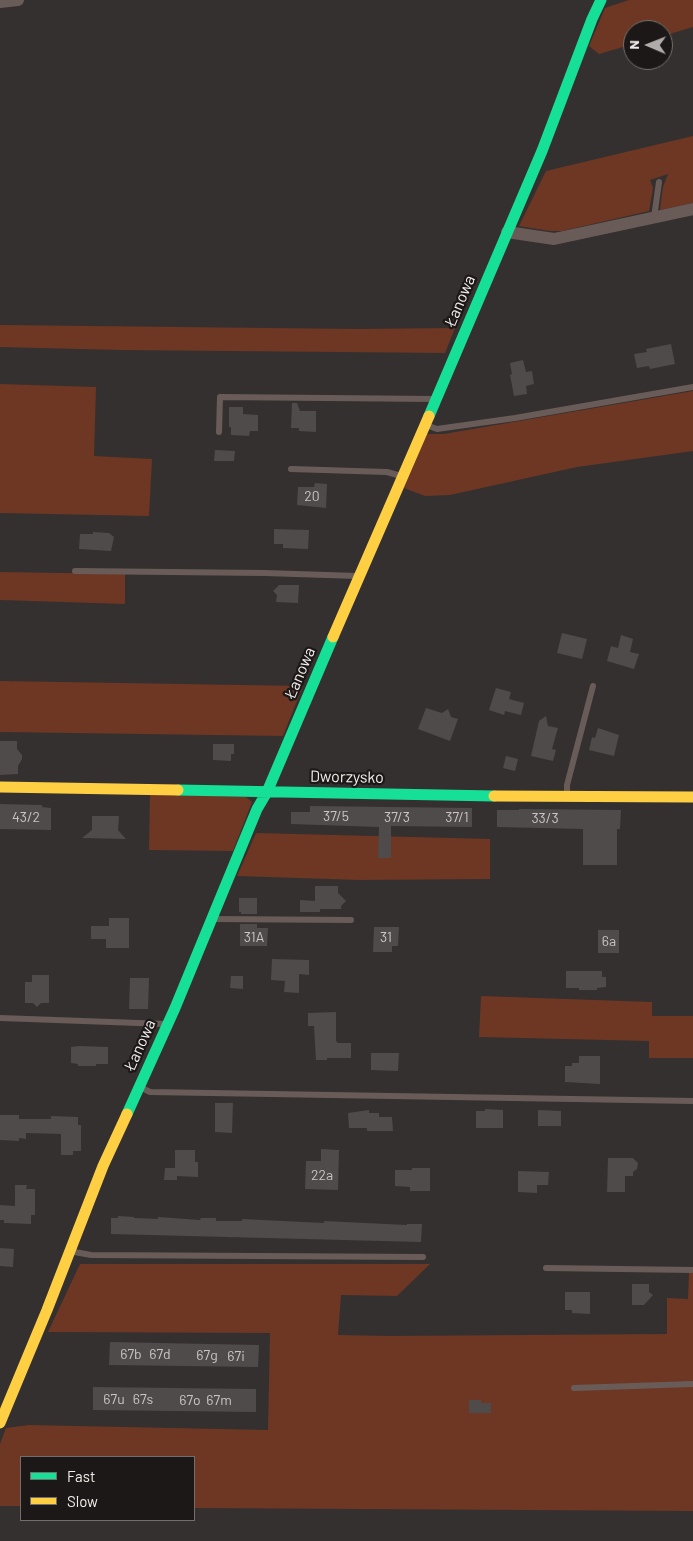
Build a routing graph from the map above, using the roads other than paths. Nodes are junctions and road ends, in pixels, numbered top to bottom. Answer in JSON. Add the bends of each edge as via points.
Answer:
{"nodes":[{"id":1,"x":18,"y":0,"type":"edge"},
{"id":2,"x":601,"y":0,"type":"edge"},
{"id":3,"x":0,"y":2,"type":"edge"},
{"id":4,"x":659,"y":182,"type":"dead end"},
{"id":5,"x":693,"y":209,"type":"edge"},
{"id":6,"x":654,"y":218,"type":"junction"},
{"id":7,"x":507,"y":232,"type":"junction"},
{"id":8,"x":693,"y":387,"type":"edge"},
{"id":9,"x":435,"y":399,"type":"junction"},
{"id":10,"x":424,"y":424,"type":"junction"},
{"id":11,"x":219,"y":432,"type":"dead end"},
{"id":12,"x":291,"y":469,"type":"dead end"},
{"id":13,"x":402,"y":476,"type":"junction"},
{"id":14,"x":74,"y":570,"type":"dead end"},
{"id":15,"x":359,"y":576,"type":"junction"},
{"id":16,"x":593,"y":686,"type":"dead end"},
{"id":17,"x":0,"y":787,"type":"edge"},
{"id":18,"x":267,"y":792,"type":"junction"},
{"id":19,"x":567,"y":797,"type":"junction"},
{"id":20,"x":693,"y":797,"type":"edge"},
{"id":21,"x":212,"y":919,"type":"junction"},
{"id":22,"x":351,"y":920,"type":"dead end"},
{"id":23,"x":0,"y":1018,"type":"edge"},
{"id":24,"x":167,"y":1024,"type":"junction"},
{"id":25,"x":138,"y":1087,"type":"junction"},
{"id":26,"x":693,"y":1101,"type":"edge"},
{"id":27,"x":69,"y":1251,"type":"junction"},
{"id":28,"x":423,"y":1257,"type":"dead end"},
{"id":29,"x":546,"y":1268,"type":"dead end"},
{"id":30,"x":693,"y":1270,"type":"edge"},
{"id":31,"x":693,"y":1384,"type":"edge"},
{"id":32,"x":574,"y":1388,"type":"dead end"},
{"id":33,"x":0,"y":1423,"type":"edge"}],
"edges":[{"from":1,"to":3,"type":"street"},
{"from":2,"to":7,"type":"street","name":"Łanowa"},
{"from":4,"to":6,"type":"lane"},
{"from":5,"to":6,"type":"street"},
{"from":6,"to":7,"type":"street","via":[[554,239]]},
{"from":7,"to":9,"type":"street","name":"Łanowa"},
{"from":8,"to":10,"type":"lane","via":[[505,420],[437,429]]},
{"from":9,"to":10,"type":"street","name":"Łanowa"},
{"from":9,"to":11,"type":"lane","via":[[220,397]]},
{"from":10,"to":13,"type":"street","name":"Łanowa"},
{"from":12,"to":13,"type":"lane","via":[[387,472]]},
{"from":13,"to":15,"type":"street","name":"Łanowa"},
{"from":14,"to":15,"type":"lane"},
{"from":15,"to":18,"type":"street","name":"Łanowa"},
{"from":16,"to":19,"type":"lane","via":[[567,785]]},
{"from":17,"to":18,"type":"street","name":"Dworzysko"},
{"from":18,"to":19,"type":"street","name":"Dworzysko"},
{"from":18,"to":21,"type":"street","name":"Łanowa"},
{"from":19,"to":20,"type":"street","name":"Dworzysko"},
{"from":21,"to":22,"type":"lane"},
{"from":21,"to":24,"type":"street","name":"Łanowa"},
{"from":23,"to":24,"type":"lane"},
{"from":24,"to":25,"type":"street","name":"Łanowa"},
{"from":25,"to":26,"type":"lane","via":[[150,1092]]},
{"from":25,"to":27,"type":"street","name":"Łanowa"},
{"from":27,"to":28,"type":"lane","via":[[91,1255]]},
{"from":27,"to":33,"type":"street","name":"Łanowa"},
{"from":29,"to":30,"type":"lane"},
{"from":31,"to":32,"type":"lane"}]}
